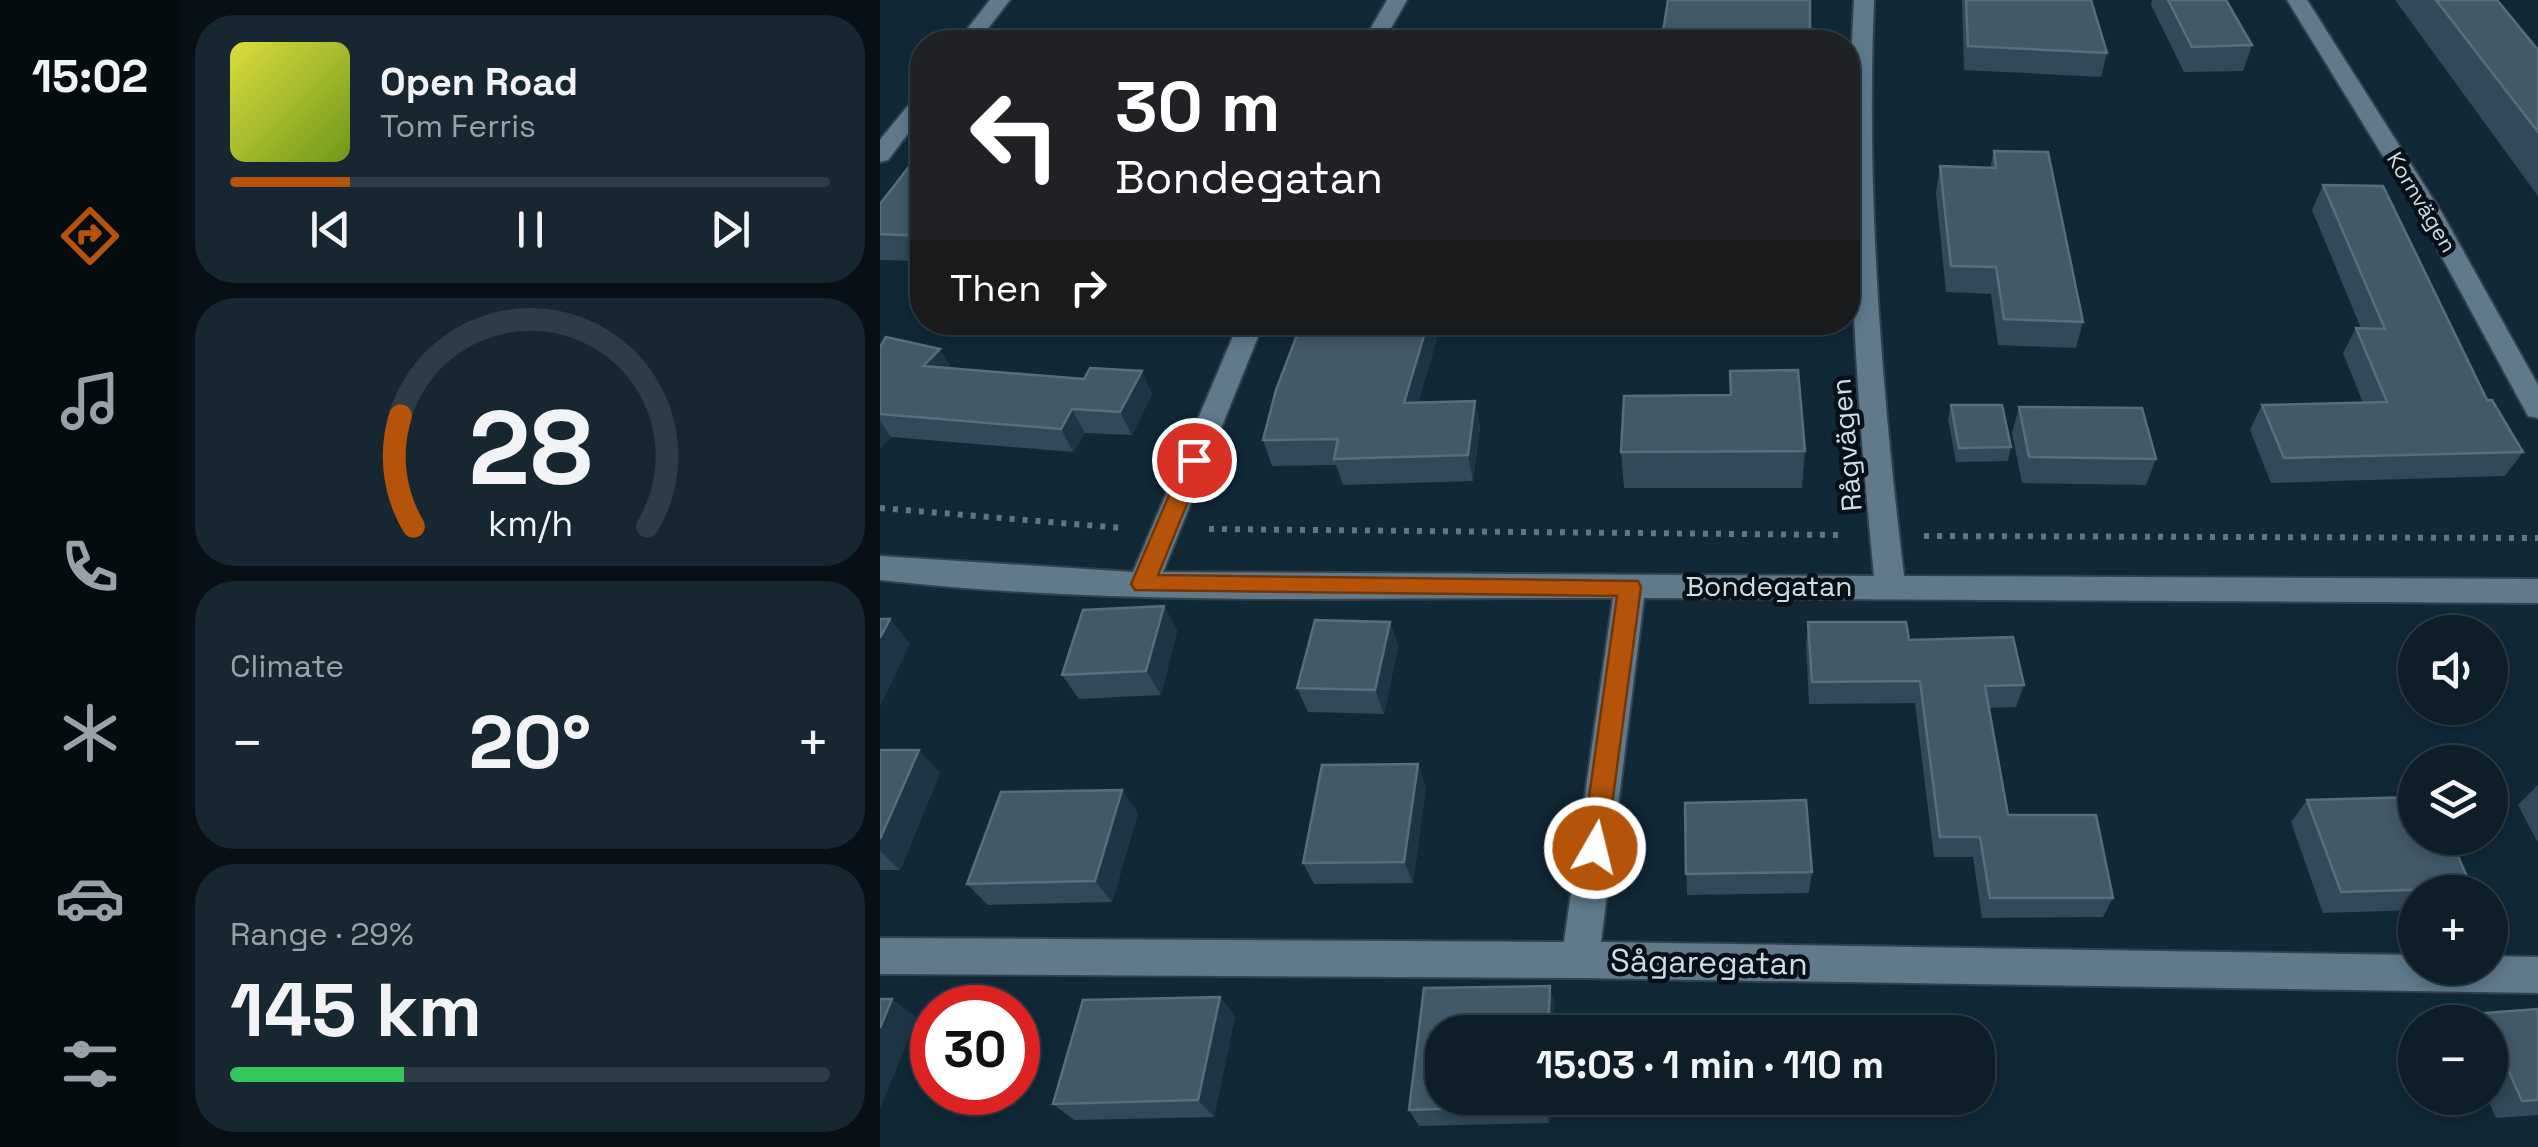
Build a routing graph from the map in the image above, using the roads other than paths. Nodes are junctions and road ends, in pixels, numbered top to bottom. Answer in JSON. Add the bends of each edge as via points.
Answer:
{"nodes":[{"id":1,"x":1000,"y":0,"type":"edge"},
{"id":2,"x":1397,"y":0,"type":"edge"},
{"id":3,"x":1864,"y":0,"type":"edge"},
{"id":4,"x":2297,"y":0,"type":"edge"},
{"id":5,"x":977,"y":30,"type":"edge"},
{"id":6,"x":1380,"y":30,"type":"edge"},
{"id":7,"x":1860,"y":83,"type":"edge"},
{"id":8,"x":910,"y":116,"type":"edge"},
{"id":9,"x":880,"y":155,"type":"edge"},
{"id":10,"x":1860,"y":170,"type":"edge"},
{"id":11,"x":1247,"y":335,"type":"edge"},
{"id":12,"x":2538,"y":409,"type":"edge"},
{"id":13,"x":880,"y":568,"type":"edge"},
{"id":14,"x":1143,"y":584,"type":"junction"},
{"id":15,"x":1890,"y":585,"type":"junction"},
{"id":16,"x":1630,"y":587,"type":"junction"},
{"id":17,"x":2538,"y":591,"type":"edge"},
{"id":18,"x":880,"y":956,"type":"edge"},
{"id":19,"x":1580,"y":960,"type":"junction"},
{"id":20,"x":2538,"y":975,"type":"edge"}],
"edges":[{"from":1,"to":5,"type":"street"},
{"from":2,"to":6,"type":"street"},
{"from":3,"to":7,"type":"street","name":"Rågvägen"},
{"from":4,"to":12,"type":"street","name":"Kornvägen","via":[[2430,213]]},
{"from":8,"to":9,"type":"street"},
{"from":10,"to":15,"type":"street","name":"Rågvägen","via":[[1872,420]]},
{"from":11,"to":14,"type":"street"},
{"from":13,"to":14,"type":"street","name":"Bondegatan"},
{"from":14,"to":16,"type":"street","name":"Bondegatan"},
{"from":15,"to":16,"type":"street","name":"Bondegatan"},
{"from":15,"to":17,"type":"street","name":"Bondegatan"},
{"from":16,"to":19,"type":"street"},
{"from":18,"to":19,"type":"street","name":"Sågaregatan"},
{"from":19,"to":20,"type":"street","name":"Sågaregatan"}]}
